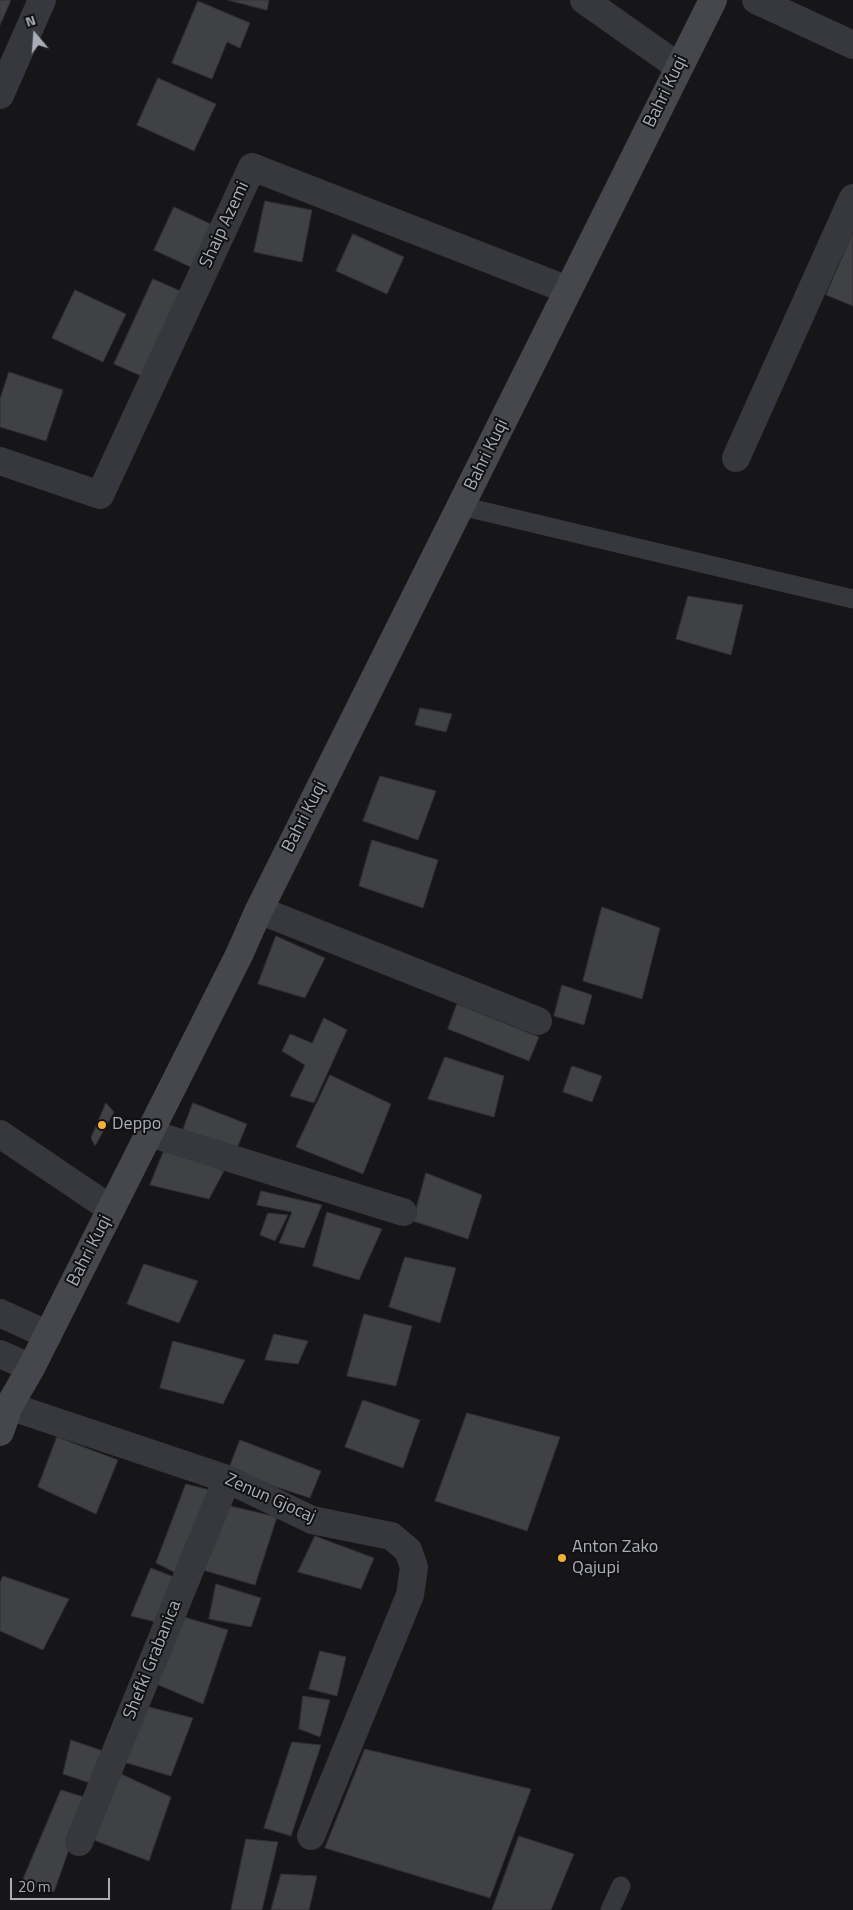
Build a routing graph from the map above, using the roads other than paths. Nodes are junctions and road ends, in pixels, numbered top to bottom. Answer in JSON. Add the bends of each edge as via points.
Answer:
{"nodes":[{"id":1,"x":42,"y":0,"type":"edge"},
{"id":2,"x":584,"y":0,"type":"edge"},
{"id":3,"x":713,"y":0,"type":"edge"},
{"id":4,"x":756,"y":0,"type":"edge"},
{"id":5,"x":853,"y":45,"type":"edge"},
{"id":6,"x":679,"y":68,"type":"junction"},
{"id":7,"x":0,"y":95,"type":"edge"},
{"id":8,"x":853,"y":198,"type":"edge"},
{"id":9,"x":568,"y":290,"type":"junction"},
{"id":10,"x":736,"y":458,"type":"dead end"},
{"id":11,"x":0,"y":461,"type":"edge"},
{"id":12,"x":461,"y":506,"type":"junction"},
{"id":13,"x":853,"y":599,"type":"edge"},
{"id":14,"x":259,"y":910,"type":"junction"},
{"id":15,"x":538,"y":1020,"type":"dead end"},
{"id":16,"x":149,"y":1133,"type":"junction"},
{"id":17,"x":0,"y":1134,"type":"edge"},
{"id":18,"x":111,"y":1209,"type":"junction"},
{"id":19,"x":402,"y":1212,"type":"dead end"},
{"id":20,"x":0,"y":1313,"type":"edge"},
{"id":21,"x":48,"y":1335,"type":"junction"},
{"id":22,"x":0,"y":1354,"type":"edge"},
{"id":23,"x":31,"y":1368,"type":"junction"},
{"id":24,"x":9,"y":1406,"type":"junction"},
{"id":25,"x":0,"y":1432,"type":"edge"},
{"id":26,"x":227,"y":1478,"type":"junction"},
{"id":27,"x":311,"y":1836,"type":"dead end"},
{"id":28,"x":79,"y":1842,"type":"dead end"},
{"id":29,"x":622,"y":1886,"type":"dead end"},
{"id":30,"x":610,"y":1910,"type":"edge"}],
"edges":[{"from":1,"to":7,"type":"street"},
{"from":2,"to":6,"type":"street"},
{"from":3,"to":6,"type":"street","name":"Bahri Kuqi"},
{"from":4,"to":5,"type":"street"},
{"from":6,"to":9,"type":"street","name":"Bahri Kuqi"},
{"from":8,"to":10,"type":"street"},
{"from":9,"to":11,"type":"street","name":"Shaip Azemi","via":[[252,167],[100,495]]},
{"from":9,"to":12,"type":"street","name":"Bahri Kuqi"},
{"from":12,"to":13,"type":"lane"},
{"from":12,"to":14,"type":"street","name":"Bahri Kuqi"},
{"from":14,"to":15,"type":"street"},
{"from":14,"to":16,"type":"street","name":"Bahri Kuqi"},
{"from":16,"to":18,"type":"street","name":"Bahri Kuqi"},
{"from":16,"to":19,"type":"street"},
{"from":17,"to":18,"type":"street"},
{"from":18,"to":21,"type":"street","name":"Bahri Kuqi"},
{"from":20,"to":21,"type":"street"},
{"from":21,"to":23,"type":"street","name":"Bahri Kuqi"},
{"from":22,"to":23,"type":"street"},
{"from":23,"to":24,"type":"street","name":"Bahri Kuqi"},
{"from":24,"to":25,"type":"street","name":"Bahri Kuqi"},
{"from":24,"to":26,"type":"street","name":"Zenun Gjocaj"},
{"from":26,"to":27,"type":"street","name":"Zenun Gjocaj","via":[[312,1520],[391,1536],[408,1550],[414,1568],[410,1595]]},
{"from":26,"to":28,"type":"street","name":"Shefki Grabanica"},
{"from":29,"to":30,"type":"lane"}]}
